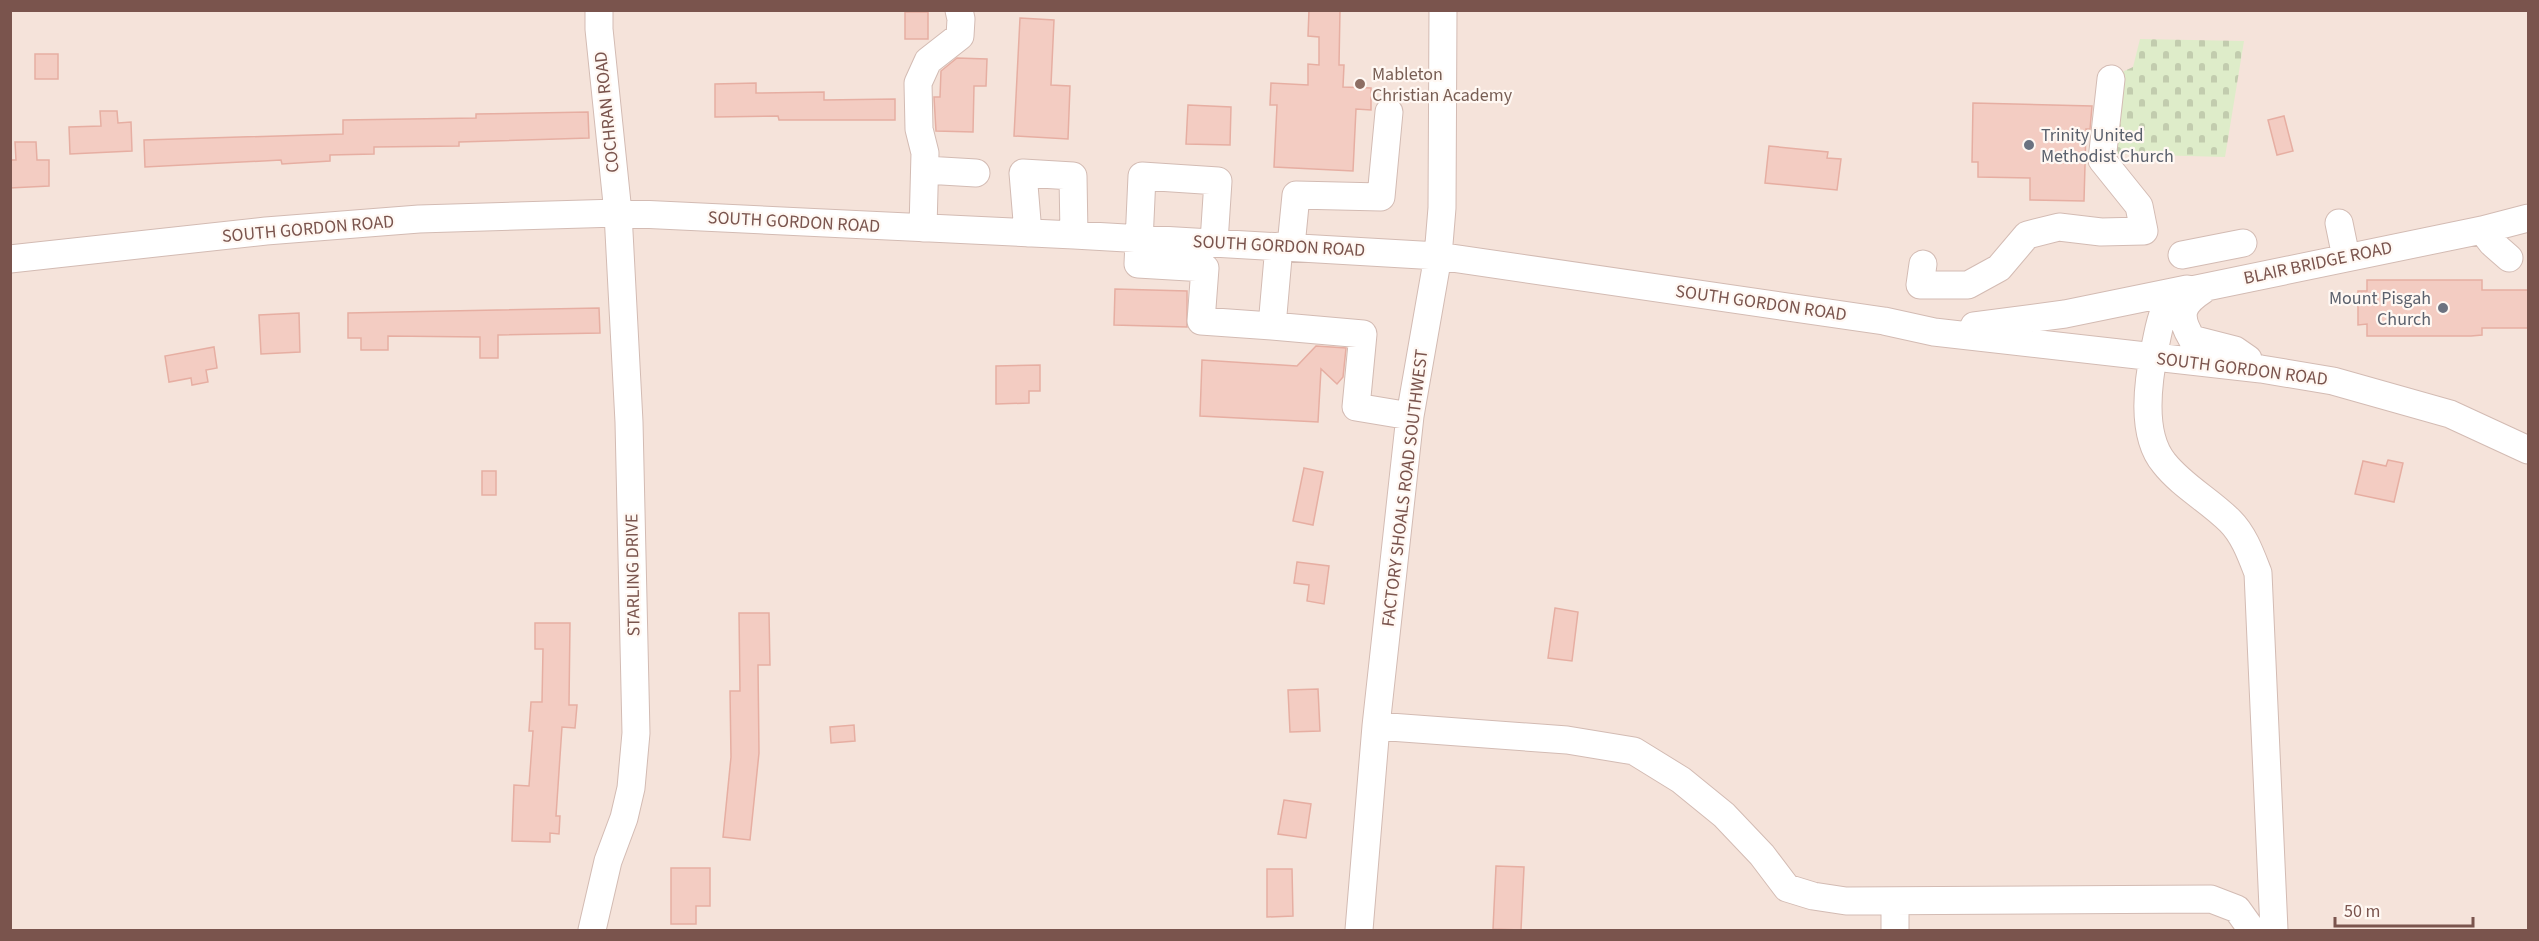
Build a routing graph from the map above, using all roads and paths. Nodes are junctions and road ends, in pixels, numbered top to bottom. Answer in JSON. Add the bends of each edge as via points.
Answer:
{"nodes":[{"id":1,"x":599,"y":10,"type":"edge"},
{"id":2,"x":959,"y":10,"type":"edge"},
{"id":3,"x":1443,"y":10,"type":"edge"},
{"id":4,"x":2111,"y":79,"type":"dead end"},
{"id":5,"x":1389,"y":112,"type":"dead end"},
{"id":6,"x":925,"y":170,"type":"junction"},
{"id":7,"x":976,"y":172,"type":"dead end"},
{"id":8,"x":618,"y":213,"type":"junction"},
{"id":9,"x":2529,"y":218,"type":"edge"},
{"id":10,"x":2339,"y":223,"type":"dead end"},
{"id":11,"x":924,"y":228,"type":"junction"},
{"id":12,"x":2482,"y":230,"type":"junction"},
{"id":13,"x":1028,"y":233,"type":"junction"},
{"id":14,"x":1074,"y":235,"type":"junction"},
{"id":15,"x":1139,"y":238,"type":"junction"},
{"id":16,"x":1214,"y":242,"type":"junction"},
{"id":17,"x":1285,"y":246,"type":"junction"},
{"id":18,"x":2182,"y":255,"type":"dead end"},
{"id":19,"x":1438,"y":256,"type":"junction"},
{"id":20,"x":2346,"y":257,"type":"junction"},
{"id":21,"x":2509,"y":258,"type":"dead end"},
{"id":22,"x":10,"y":260,"type":"edge"},
{"id":23,"x":2240,"y":279,"type":"junction"},
{"id":24,"x":2209,"y":286,"type":"junction"},
{"id":25,"x":1272,"y":326,"type":"junction"},
{"id":26,"x":1926,"y":330,"type":"junction"},
{"id":27,"x":2153,"y":358,"type":"junction"},
{"id":28,"x":2359,"y":367,"type":"dead end"},
{"id":29,"x":2261,"y":369,"type":"junction"},
{"id":30,"x":2333,"y":381,"type":"junction"},
{"id":31,"x":1410,"y":416,"type":"junction"},
{"id":32,"x":2529,"y":450,"type":"edge"},
{"id":33,"x":1376,"y":726,"type":"junction"},
{"id":34,"x":1895,"y":901,"type":"junction"},
{"id":35,"x":592,"y":930,"type":"edge"},
{"id":36,"x":1359,"y":930,"type":"edge"},
{"id":37,"x":1895,"y":930,"type":"edge"},
{"id":38,"x":2252,"y":930,"type":"edge"},
{"id":39,"x":2274,"y":930,"type":"edge"}],
"edges":[{"from":1,"to":8,"type":"street","name":"COCHRAN ROAD"},
{"from":2,"to":6,"type":"street","via":[[960,36],[928,61],[918,83]]},
{"from":3,"to":19,"type":"street","name":"FACTORY SHOALS ROAD SOUTHWEST","via":[[1442,208]]},
{"from":4,"to":26,"type":"street","via":[[2102,160],[2139,206],[2144,231],[2101,232],[2059,227],[2027,235],[1999,268],[1968,285],[1921,275]]},
{"from":5,"to":17,"type":"street","via":[[1381,197],[1296,195]]},
{"from":6,"to":7,"type":"street"},
{"from":6,"to":11,"type":"street"},
{"from":8,"to":11,"type":"street","name":"SOUTH GORDON ROAD"},
{"from":8,"to":22,"type":"street","name":"SOUTH GORDON ROAD","via":[[419,219],[278,230]]},
{"from":8,"to":35,"type":"street","name":"STARLING DRIVE","via":[[629,422],[636,733],[631,788]]},
{"from":9,"to":12,"type":"street","name":"BLAIR BRIDGE ROAD"},
{"from":10,"to":20,"type":"street"},
{"from":11,"to":13,"type":"street","name":"SOUTH GORDON ROAD"},
{"from":12,"to":20,"type":"street","name":"BLAIR BRIDGE ROAD"},
{"from":12,"to":21,"type":"street"},
{"from":13,"to":14,"type":"street","name":"SOUTH GORDON ROAD"},
{"from":13,"to":14,"type":"street","via":[[1023,173],[1073,176]]},
{"from":14,"to":15,"type":"street","name":"SOUTH GORDON ROAD"},
{"from":15,"to":16,"type":"street","name":"SOUTH GORDON ROAD"},
{"from":15,"to":16,"type":"street","via":[[1142,176],[1218,181]]},
{"from":15,"to":25,"type":"street","via":[[1138,264],[1205,268],[1201,321]]},
{"from":16,"to":17,"type":"street","name":"SOUTH GORDON ROAD"},
{"from":17,"to":19,"type":"street","name":"SOUTH GORDON ROAD"},
{"from":17,"to":25,"type":"street"},
{"from":18,"to":23,"type":"street","via":[[2237,244]]},
{"from":19,"to":26,"type":"street","name":"SOUTH GORDON ROAD"},
{"from":19,"to":31,"type":"street","name":"FACTORY SHOALS ROAD SOUTHWEST"},
{"from":20,"to":23,"type":"street","name":"BLAIR BRIDGE ROAD"},
{"from":23,"to":24,"type":"street","name":"BLAIR BRIDGE ROAD"},
{"from":24,"to":26,"type":"street","via":[[2065,314]]},
{"from":24,"to":27,"type":"street","name":"BLAIR BRIDGE ROAD","via":[[2171,298],[2164,310]]},
{"from":24,"to":29,"type":"street","via":[[2189,299],[2182,324],[2192,339],[2235,350]]},
{"from":25,"to":31,"type":"street","via":[[1363,334],[1356,407]]},
{"from":26,"to":27,"type":"street","name":"SOUTH GORDON ROAD"},
{"from":27,"to":29,"type":"street","name":"SOUTH GORDON ROAD"},
{"from":27,"to":39,"type":"street","via":[[2149,425],[2162,462],[2230,522],[2248,546],[2258,573]]},
{"from":28,"to":30,"type":"street"},
{"from":29,"to":30,"type":"street","name":"SOUTH GORDON ROAD"},
{"from":30,"to":32,"type":"street","name":"SOUTH GORDON ROAD","via":[[2450,414]]},
{"from":31,"to":33,"type":"street","name":"FACTORY SHOALS ROAD SOUTHWEST"},
{"from":33,"to":34,"type":"street","via":[[1567,740],[1634,751],[1682,780],[1724,815],[1787,888],[1846,901]]},
{"from":33,"to":36,"type":"street","name":"FACTORY SHOALS ROAD SOUTHWEST"},
{"from":34,"to":37,"type":"street"},
{"from":34,"to":38,"type":"street","via":[[2211,900],[2236,909]]}]}
